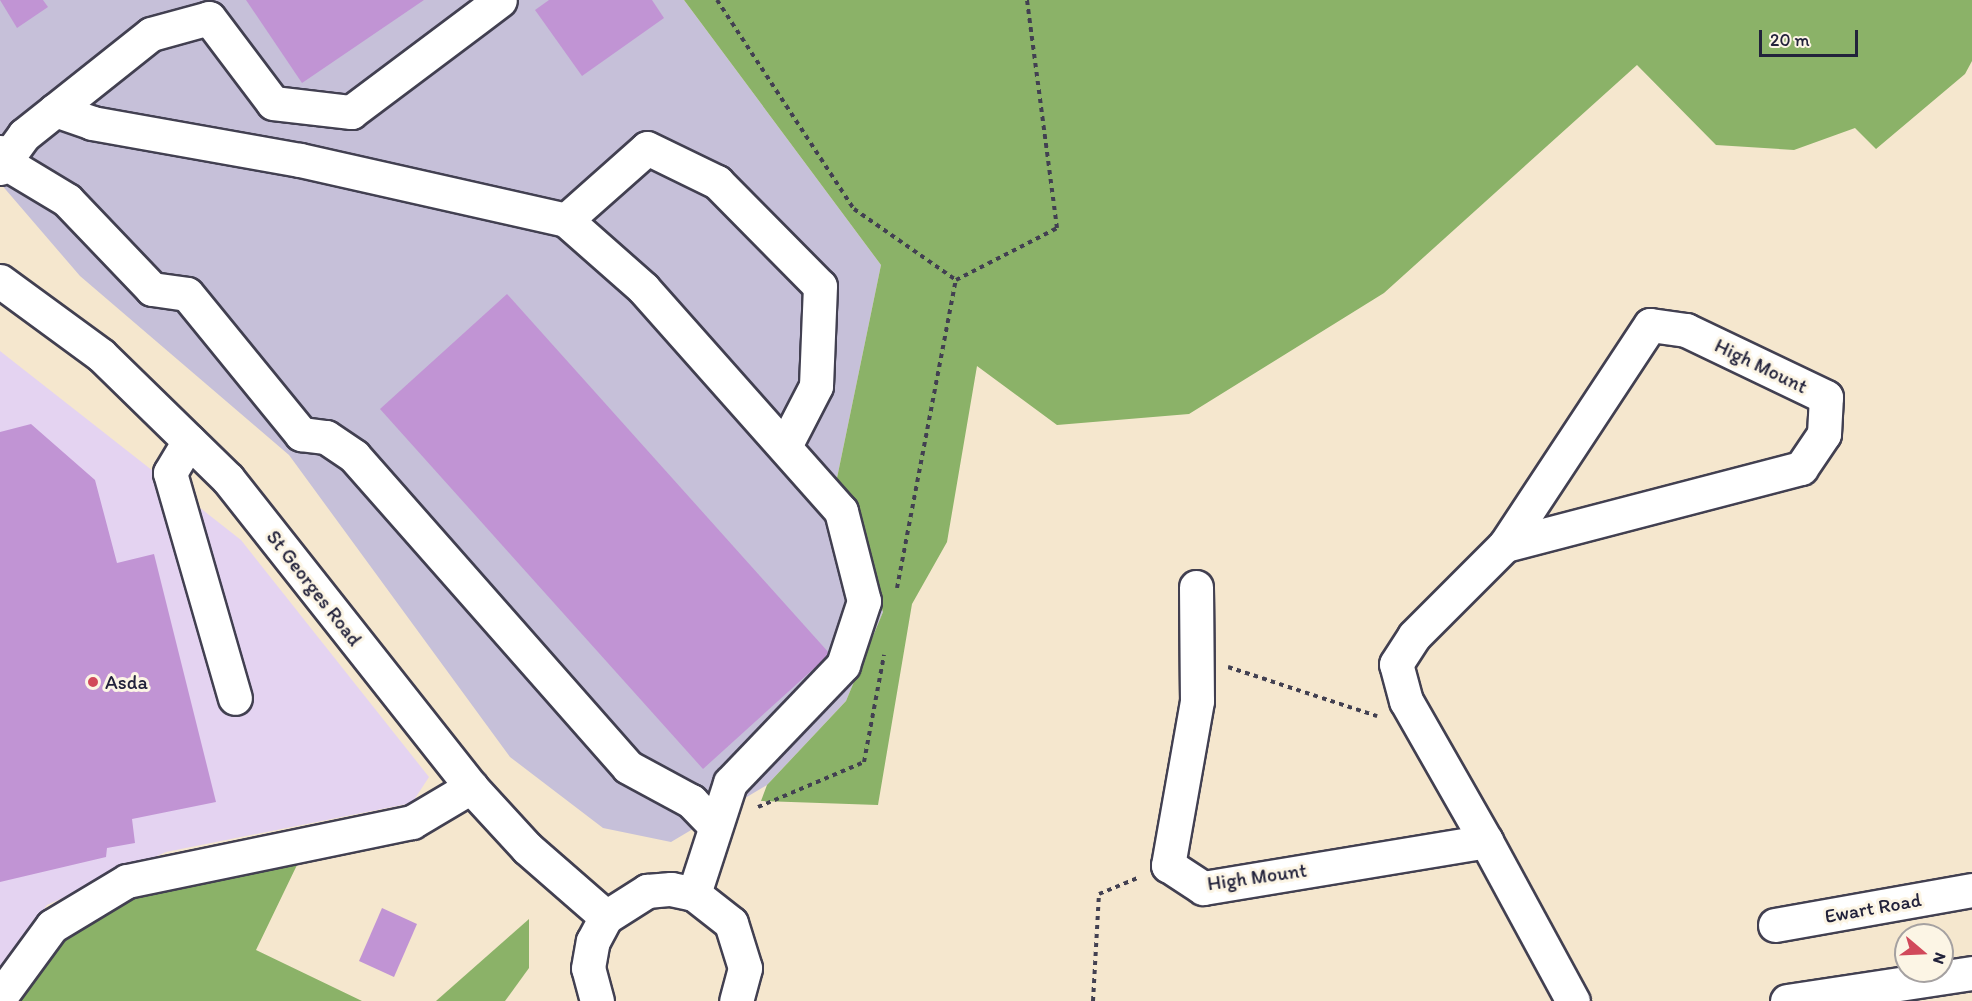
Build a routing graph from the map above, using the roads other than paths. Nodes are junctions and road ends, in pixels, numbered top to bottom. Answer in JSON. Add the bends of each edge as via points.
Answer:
{"nodes":[{"id":1,"x":500,"y":0,"type":"edge"},
{"id":2,"x":204,"y":9,"type":"edge"},
{"id":3,"x":55,"y":110,"type":"junction"},
{"id":4,"x":1,"y":161,"type":"edge"},
{"id":5,"x":566,"y":220,"type":"junction"},
{"id":6,"x":0,"y":281,"type":"edge"},
{"id":7,"x":189,"y":441,"type":"junction"},
{"id":8,"x":785,"y":446,"type":"junction"},
{"id":9,"x":1505,"y":546,"type":"junction"},
{"id":10,"x":1196,"y":587,"type":"dead end"},
{"id":11,"x":235,"y":698,"type":"dead end"},
{"id":12,"x":471,"y":787,"type":"junction"},
{"id":13,"x":714,"y":825,"type":"junction"},
{"id":14,"x":1486,"y":841,"type":"junction"},
{"id":15,"x":1972,"y":890,"type":"edge"},
{"id":16,"x":694,"y":894,"type":"junction"},
{"id":17,"x":606,"y":917,"type":"junction"},
{"id":18,"x":1775,"y":926,"type":"dead end"},
{"id":19,"x":1972,"y":973,"type":"edge"},
{"id":20,"x":0,"y":997,"type":"edge"},
{"id":21,"x":747,"y":998,"type":"edge"},
{"id":22,"x":590,"y":999,"type":"edge"},
{"id":23,"x":1573,"y":1001,"type":"edge"},
{"id":24,"x":1787,"y":1001,"type":"edge"}],
"edges":[{"from":1,"to":2,"type":"street","via":[[351,112],[273,103]]},
{"from":2,"to":3,"type":"street","via":[[151,34]]},
{"from":3,"to":4,"type":"street","via":[[24,135]]},
{"from":3,"to":5,"type":"street","via":[[93,123],[300,160]]},
{"from":4,"to":13,"type":"street","via":[[67,200],[152,289],[187,294],[300,434],[326,437],[354,456],[628,767],[691,801]]},
{"from":5,"to":8,"type":"street","via":[[643,288]]},
{"from":5,"to":8,"type":"street","via":[[647,148],[717,182],[820,286],[816,386]]},
{"from":6,"to":7,"type":"street","name":"St Georges Road","via":[[100,355]]},
{"from":7,"to":11,"type":"street","via":[[170,473]]},
{"from":7,"to":12,"type":"street","name":"St Georges Road","via":[[228,479]]},
{"from":8,"to":13,"type":"street","via":[[842,511],[864,601],[843,665],[730,783]]},
{"from":9,"to":9,"type":"street","name":"High Mount","via":[[1801,468],[1824,434],[1826,397],[1686,330],[1650,325]]},
{"from":9,"to":14,"type":"street","name":"High Mount","via":[[1414,636],[1396,664],[1421,727]]},
{"from":10,"to":14,"type":"street","name":"High Mount","via":[[1197,701],[1168,865],[1203,888]]},
{"from":12,"to":17,"type":"street","name":"St Georges Road","via":[[527,848]]},
{"from":12,"to":20,"type":"street","via":[[412,822],[127,881],[52,926]]},
{"from":13,"to":16,"type":"street"},
{"from":14,"to":23,"type":"street","name":"High Mount"},
{"from":15,"to":18,"type":"street","name":"Ewart Road"},
{"from":16,"to":17,"type":"street","via":[[647,891]]},
{"from":16,"to":21,"type":"street","via":[[731,923],[741,945]]},
{"from":17,"to":22,"type":"street","via":[[593,941],[588,968]]},
{"from":19,"to":24,"type":"street"}]}
